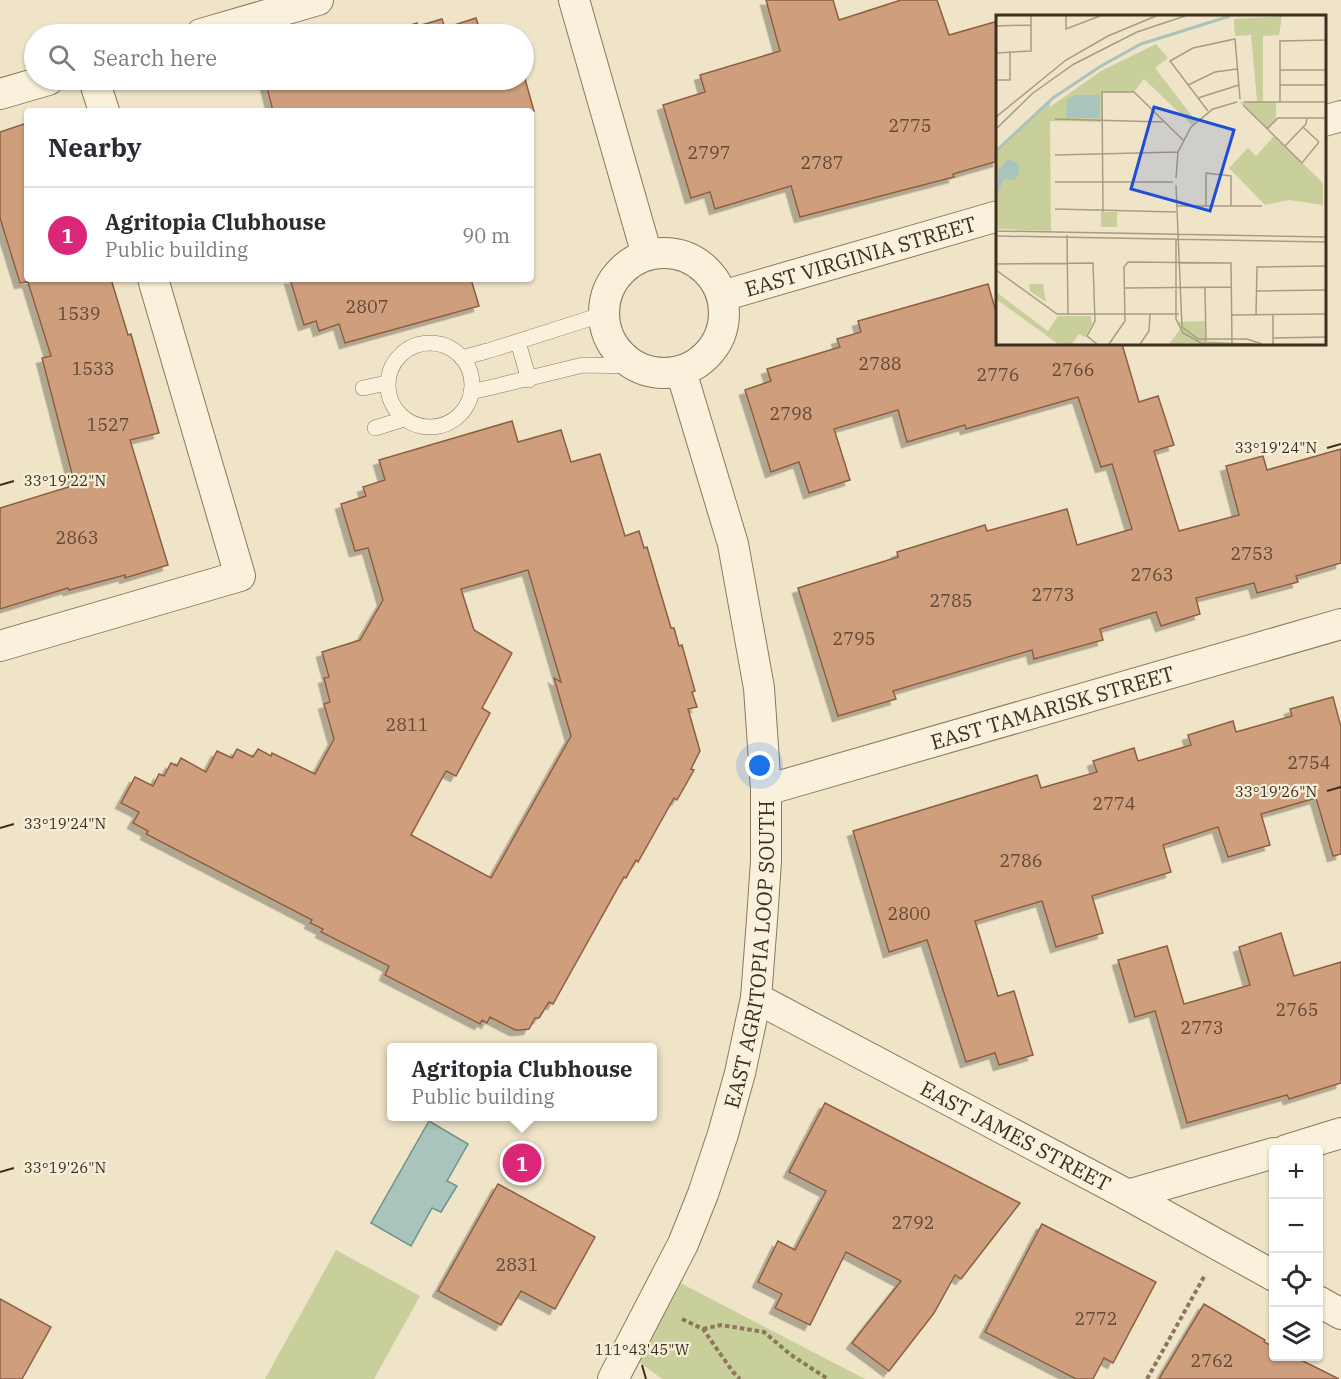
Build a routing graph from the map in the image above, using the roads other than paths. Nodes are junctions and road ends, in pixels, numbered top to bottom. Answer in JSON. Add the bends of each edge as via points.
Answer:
{"nodes":[{"id":1,"x":318,"y":0,"type":"edge"},
{"id":2,"x":574,"y":0,"type":"edge"},
{"id":3,"x":235,"y":24,"type":"edge"},
{"id":4,"x":24,"y":87,"type":"edge"},
{"id":5,"x":97,"y":90,"type":"edge"},
{"id":6,"x":0,"y":94,"type":"edge"},
{"id":7,"x":103,"y":108,"type":"edge"},
{"id":8,"x":1341,"y":116,"type":"edge"},
{"id":9,"x":1326,"y":120,"type":"edge"},
{"id":10,"x":996,"y":217,"type":"edge"},
{"id":11,"x":647,"y":255,"type":"junction"},
{"id":12,"x":154,"y":282,"type":"edge"},
{"id":13,"x":722,"y":296,"type":"junction"},
{"id":14,"x":604,"y":314,"type":"junction"},
{"id":15,"x":518,"y":342,"type":"junction"},
{"id":16,"x":462,"y":358,"type":"junction"},
{"id":17,"x":635,"y":366,"type":"junction"},
{"id":18,"x":681,"y":371,"type":"junction"},
{"id":19,"x":529,"y":380,"type":"junction"},
{"id":20,"x":387,"y":383,"type":"junction"},
{"id":21,"x":363,"y":388,"type":"dead end"},
{"id":22,"x":471,"y":392,"type":"junction"},
{"id":23,"x":404,"y":419,"type":"junction"},
{"id":24,"x":375,"y":428,"type":"dead end"},
{"id":25,"x":1341,"y":624,"type":"edge"},
{"id":26,"x":0,"y":646,"type":"edge"},
{"id":27,"x":766,"y":790,"type":"junction"},
{"id":28,"x":756,"y":998,"type":"junction"},
{"id":29,"x":1341,"y":1133,"type":"edge"},
{"id":30,"x":1300,"y":1145,"type":"edge"},
{"id":31,"x":1269,"y":1154,"type":"edge"},
{"id":32,"x":1128,"y":1195,"type":"junction"},
{"id":33,"x":1269,"y":1273,"type":"edge"},
{"id":34,"x":1323,"y":1304,"type":"edge"},
{"id":35,"x":1341,"y":1314,"type":"edge"},
{"id":36,"x":613,"y":1379,"type":"edge"}],
"edges":[{"from":1,"to":3,"type":"street"},
{"from":2,"to":11,"type":"street"},
{"from":4,"to":6,"type":"street"},
{"from":5,"to":7,"type":"street"},
{"from":8,"to":9,"type":"street"},
{"from":10,"to":13,"type":"street","name":"EAST VIRGINIA STREET"},
{"from":11,"to":13,"type":"street","via":[[685,256],[702,265]]},
{"from":11,"to":14,"type":"street","via":[[615,277],[606,295]]},
{"from":12,"to":26,"type":"street","via":[[240,576]]},
{"from":13,"to":18,"type":"street","via":[[725,315],[712,350],[699,363]]},
{"from":14,"to":15,"type":"lane"},
{"from":14,"to":17,"type":"street","via":[[612,344]]},
{"from":15,"to":16,"type":"lane"},
{"from":15,"to":19,"type":"lane"},
{"from":16,"to":20,"type":"lane","via":[[436,343],[422,344],[398,357]]},
{"from":16,"to":22,"type":"lane","via":[[469,368]]},
{"from":17,"to":18,"type":"street","via":[[650,372]]},
{"from":17,"to":19,"type":"lane","via":[[583,365]]},
{"from":18,"to":27,"type":"street","name":"EAST AGRITOPIA LOOP SOUTH","via":[[733,544],[759,688]]},
{"from":19,"to":22,"type":"lane"},
{"from":20,"to":21,"type":"lane"},
{"from":20,"to":23,"type":"lane","via":[[394,409]]},
{"from":22,"to":23,"type":"lane","via":[[466,408],[444,425],[416,426]]},
{"from":23,"to":24,"type":"lane"},
{"from":25,"to":27,"type":"street","name":"EAST TAMARISK STREET"},
{"from":27,"to":28,"type":"street","name":"EAST AGRITOPIA LOOP SOUTH","via":[[766,861]]},
{"from":28,"to":32,"type":"street","name":"EAST JAMES STREET"},
{"from":28,"to":36,"type":"street","name":"EAST AGRITOPIA LOOP SOUTH","via":[[740,1073],[703,1194],[683,1244]]},
{"from":29,"to":30,"type":"street"},
{"from":31,"to":32,"type":"street"},
{"from":32,"to":33,"type":"street","name":"EAST JAMES STREET"},
{"from":34,"to":35,"type":"street"}]}
